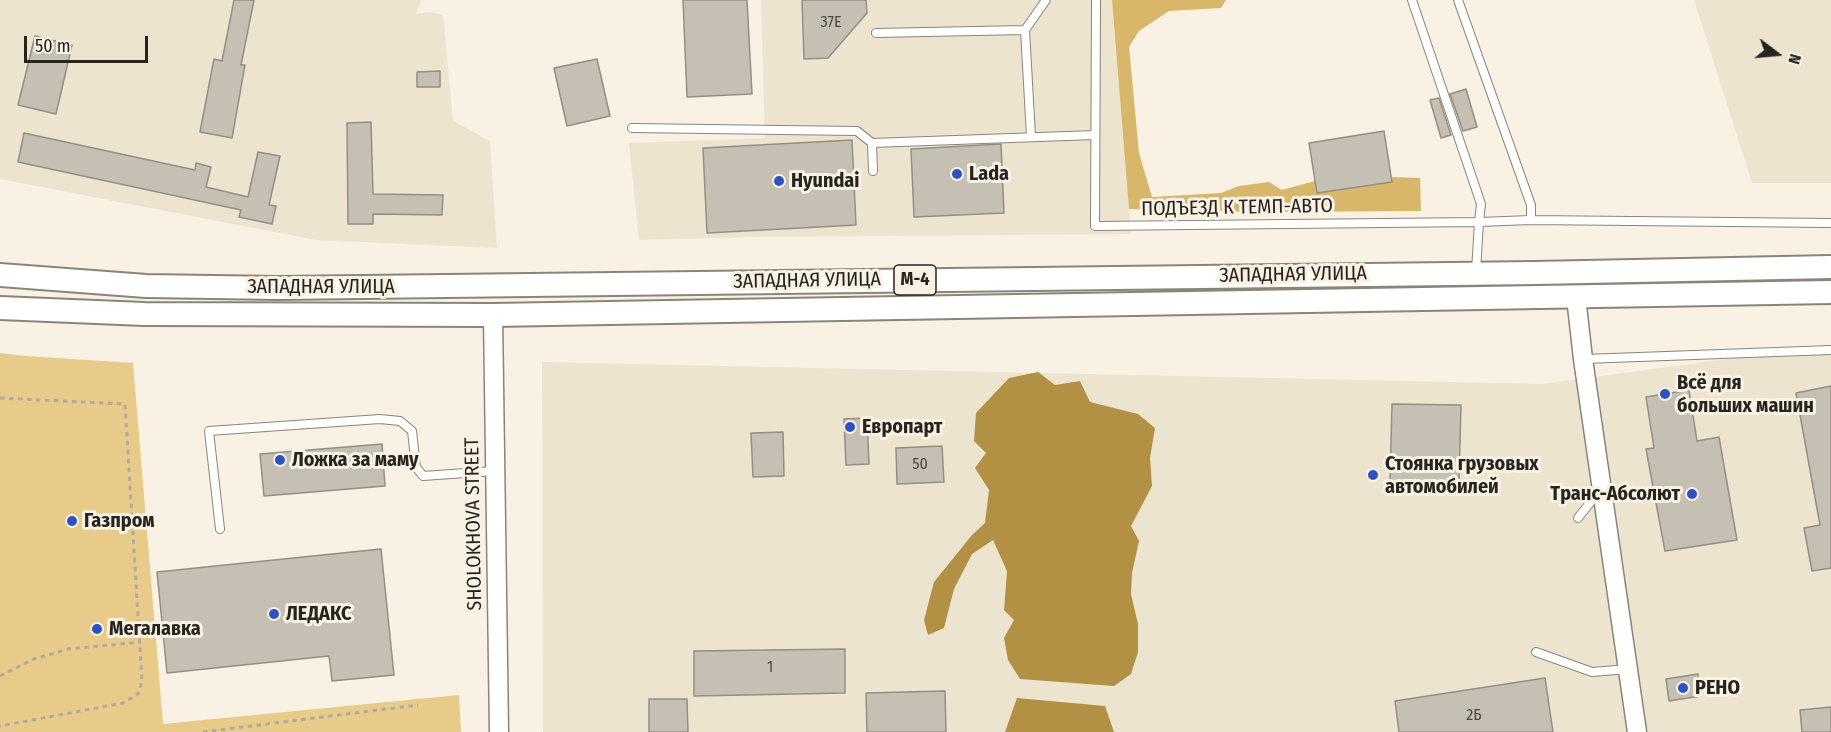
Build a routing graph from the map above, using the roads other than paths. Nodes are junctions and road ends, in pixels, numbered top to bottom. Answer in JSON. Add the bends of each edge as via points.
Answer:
{"nodes":[{"id":1,"x":1046,"y":0,"type":"edge"},
{"id":2,"x":1096,"y":0,"type":"edge"},
{"id":3,"x":1412,"y":0,"type":"edge"},
{"id":4,"x":1458,"y":0,"type":"edge"},
{"id":5,"x":1025,"y":30,"type":"junction"},
{"id":6,"x":876,"y":33,"type":"dead end"},
{"id":7,"x":632,"y":128,"type":"dead end"},
{"id":8,"x":1095,"y":135,"type":"junction"},
{"id":9,"x":1031,"y":136,"type":"junction"},
{"id":10,"x":872,"y":143,"type":"junction"},
{"id":11,"x":873,"y":171,"type":"dead end"},
{"id":12,"x":1531,"y":220,"type":"junction"},
{"id":13,"x":1479,"y":222,"type":"junction"},
{"id":14,"x":1831,"y":223,"type":"edge"},
{"id":15,"x":1831,"y":267,"type":"edge"},
{"id":16,"x":1476,"y":273,"type":"junction"},
{"id":17,"x":0,"y":275,"type":"edge"},
{"id":18,"x":1831,"y":292,"type":"edge"},
{"id":19,"x":1576,"y":297,"type":"junction"},
{"id":20,"x":0,"y":308,"type":"edge"},
{"id":21,"x":493,"y":315,"type":"junction"},
{"id":22,"x":1831,"y":350,"type":"edge"},
{"id":23,"x":1582,"y":359,"type":"junction"},
{"id":24,"x":496,"y":471,"type":"junction"},
{"id":25,"x":1601,"y":489,"type":"junction"},
{"id":26,"x":1578,"y":518,"type":"dead end"},
{"id":27,"x":219,"y":529,"type":"dead end"},
{"id":28,"x":1536,"y":652,"type":"dead end"},
{"id":29,"x":1628,"y":669,"type":"junction"},
{"id":30,"x":499,"y":732,"type":"edge"},
{"id":31,"x":1637,"y":732,"type":"edge"}],
"edges":[{"from":1,"to":5,"type":"lane"},
{"from":2,"to":8,"type":"lane","name":"ПОДЪЕЗД К ТЕМП-АВТО"},
{"from":3,"to":13,"type":"lane","via":[[1481,204]]},
{"from":4,"to":12,"type":"lane","via":[[1528,194]]},
{"from":5,"to":6,"type":"lane"},
{"from":5,"to":9,"type":"lane"},
{"from":7,"to":10,"type":"lane","via":[[857,131]]},
{"from":8,"to":9,"type":"lane"},
{"from":8,"to":13,"type":"lane","name":"ПОДЪЕЗД К ТЕМП-АВТО","via":[[1095,226]]},
{"from":9,"to":10,"type":"lane"},
{"from":10,"to":11,"type":"lane"},
{"from":12,"to":13,"type":"lane"},
{"from":12,"to":14,"type":"lane"},
{"from":13,"to":16,"type":"lane"},
{"from":15,"to":16,"type":"main road","name":"ЗАПАДНАЯ УЛИЦА","number":"М-4"},
{"from":16,"to":17,"type":"main road","name":"ЗАПАДНАЯ УЛИЦА","number":"М-4","via":[[279,288],[146,286]]},
{"from":18,"to":19,"type":"main road","name":"ЗАПАДНАЯ УЛИЦА","number":"М-4"},
{"from":19,"to":21,"type":"main road","name":"ЗАПАДНАЯ УЛИЦА","number":"М-4"},
{"from":19,"to":23,"type":"street"},
{"from":20,"to":21,"type":"main road","name":"ЗАПАДНАЯ УЛИЦА","number":"М-4","via":[[144,314]]},
{"from":21,"to":24,"type":"street","name":"SHOLOKHOVA STREET"},
{"from":22,"to":23,"type":"lane"},
{"from":23,"to":25,"type":"street"},
{"from":24,"to":27,"type":"lane","via":[[423,476],[416,467],[412,431],[400,422],[380,419],[209,431]]},
{"from":24,"to":30,"type":"street","name":"SHOLOKHOVA STREET"},
{"from":25,"to":26,"type":"lane"},
{"from":25,"to":29,"type":"street"},
{"from":28,"to":29,"type":"lane","via":[[1592,672]]},
{"from":29,"to":31,"type":"street"}]}
